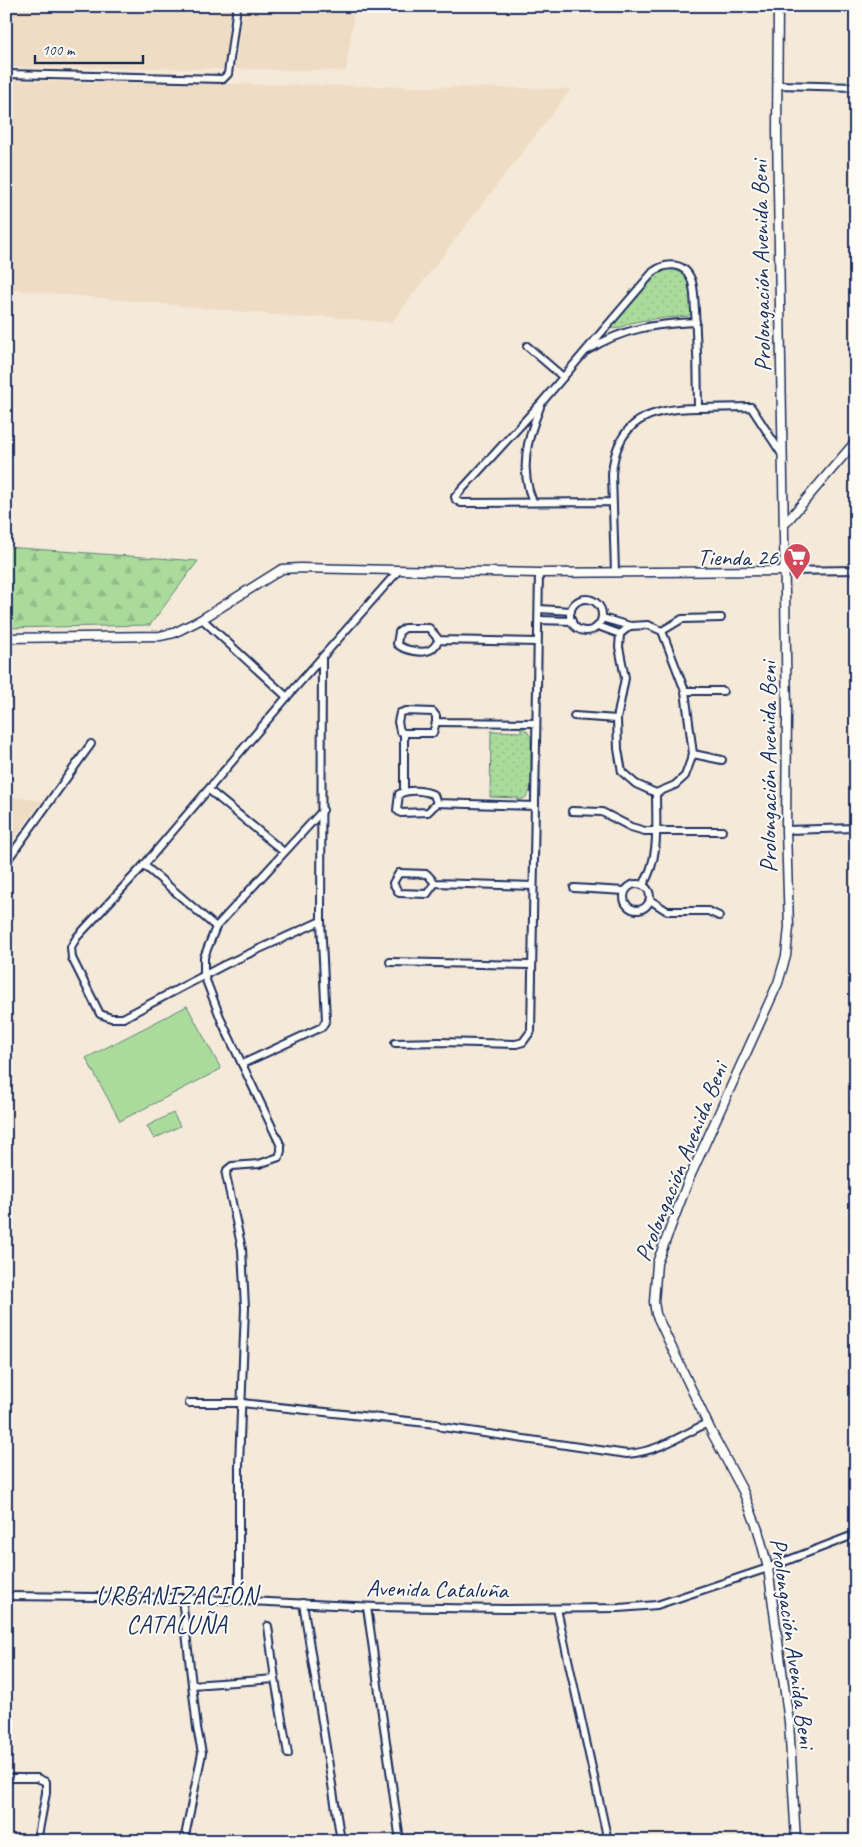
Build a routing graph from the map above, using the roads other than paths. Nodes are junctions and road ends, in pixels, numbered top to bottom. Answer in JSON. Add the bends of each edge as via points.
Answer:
{"nodes":[{"id":1,"x":237,"y":6,"type":"edge"},
{"id":2,"x":778,"y":6,"type":"edge"},
{"id":3,"x":6,"y":74,"type":"edge"},
{"id":4,"x":778,"y":85,"type":"junction"},
{"id":5,"x":856,"y":87,"type":"edge"},
{"id":6,"x":696,"y":322,"type":"junction"},
{"id":7,"x":527,"y":346,"type":"dead end"},
{"id":8,"x":583,"y":353,"type":"junction"},
{"id":9,"x":563,"y":377,"type":"junction"},
{"id":10,"x":542,"y":402,"type":"junction"},
{"id":11,"x":698,"y":408,"type":"junction"},
{"id":12,"x":856,"y":441,"type":"edge"},
{"id":13,"x":783,"y":456,"type":"junction"},
{"id":14,"x":533,"y":502,"type":"junction"},
{"id":15,"x":613,"y":502,"type":"junction"},
{"id":16,"x":784,"y":525,"type":"junction"},
{"id":17,"x":399,"y":570,"type":"junction"},
{"id":18,"x":856,"y":570,"type":"edge"},
{"id":19,"x":784,"y":571,"type":"junction"},
{"id":20,"x":615,"y":572,"type":"junction"},
{"id":21,"x":539,"y":573,"type":"junction"},
{"id":22,"x":539,"y":609,"type":"junction"},
{"id":23,"x":571,"y":611,"type":"junction"},
{"id":24,"x":202,"y":618,"type":"junction"},
{"id":25,"x":602,"y":618,"type":"junction"},
{"id":26,"x":721,"y":618,"type":"dead end"},
{"id":27,"x":539,"y":620,"type":"junction"},
{"id":28,"x":572,"y":620,"type":"junction"},
{"id":29,"x":598,"y":626,"type":"junction"},
{"id":30,"x":630,"y":626,"type":"junction"},
{"id":31,"x":662,"y":631,"type":"junction"},
{"id":32,"x":620,"y":634,"type":"junction"},
{"id":33,"x":6,"y":638,"type":"edge"},
{"id":34,"x":439,"y":640,"type":"junction"},
{"id":35,"x":537,"y":642,"type":"junction"},
{"id":36,"x":322,"y":659,"type":"junction"},
{"id":37,"x":685,"y":691,"type":"junction"},
{"id":38,"x":723,"y":691,"type":"dead end"},
{"id":39,"x":287,"y":697,"type":"junction"},
{"id":40,"x":574,"y":716,"type":"dead end"},
{"id":41,"x":617,"y":720,"type":"junction"},
{"id":42,"x":436,"y":722,"type":"junction"},
{"id":43,"x":536,"y":724,"type":"junction"},
{"id":44,"x":404,"y":733,"type":"junction"},
{"id":45,"x":91,"y":744,"type":"dead end"},
{"id":46,"x":692,"y":754,"type":"junction"},
{"id":47,"x":722,"y":760,"type":"dead end"},
{"id":48,"x":209,"y":790,"type":"junction"},
{"id":49,"x":404,"y":792,"type":"junction"},
{"id":50,"x":656,"y":793,"type":"junction"},
{"id":51,"x":437,"y":803,"type":"junction"},
{"id":52,"x":535,"y":806,"type":"junction"},
{"id":53,"x":322,"y":810,"type":"junction"},
{"id":54,"x":572,"y":810,"type":"dead end"},
{"id":55,"x":856,"y":828,"type":"edge"},
{"id":56,"x":786,"y":830,"type":"junction"},
{"id":57,"x":656,"y":831,"type":"junction"},
{"id":58,"x":722,"y":832,"type":"dead end"},
{"id":59,"x":284,"y":852,"type":"junction"},
{"id":60,"x":6,"y":862,"type":"edge"},
{"id":61,"x":144,"y":865,"type":"junction"},
{"id":62,"x":435,"y":882,"type":"junction"},
{"id":63,"x":643,"y":885,"type":"junction"},
{"id":64,"x":533,"y":886,"type":"junction"},
{"id":65,"x":574,"y":888,"type":"dead end"},
{"id":66,"x":625,"y":891,"type":"junction"},
{"id":67,"x":650,"y":900,"type":"junction"},
{"id":68,"x":719,"y":916,"type":"dead end"},
{"id":69,"x":321,"y":921,"type":"junction"},
{"id":70,"x":216,"y":927,"type":"junction"},
{"id":71,"x":390,"y":962,"type":"dead end"},
{"id":72,"x":531,"y":965,"type":"junction"},
{"id":73,"x":204,"y":975,"type":"junction"},
{"id":74,"x":395,"y":1043,"type":"dead end"},
{"id":75,"x":242,"y":1064,"type":"junction"},
{"id":76,"x":189,"y":1402,"type":"dead end"},
{"id":77,"x":242,"y":1403,"type":"junction"},
{"id":78,"x":707,"y":1423,"type":"junction"},
{"id":79,"x":856,"y":1534,"type":"edge"},
{"id":80,"x":768,"y":1568,"type":"junction"},
{"id":81,"x":6,"y":1596,"type":"edge"},
{"id":82,"x":182,"y":1598,"type":"junction"},
{"id":83,"x":239,"y":1601,"type":"junction"},
{"id":84,"x":303,"y":1603,"type":"junction"},
{"id":85,"x":367,"y":1607,"type":"junction"},
{"id":86,"x":557,"y":1609,"type":"junction"},
{"id":87,"x":268,"y":1626,"type":"dead end"},
{"id":88,"x":275,"y":1679,"type":"junction"},
{"id":89,"x":192,"y":1685,"type":"junction"},
{"id":90,"x":288,"y":1754,"type":"dead end"},
{"id":91,"x":6,"y":1778,"type":"edge"},
{"id":92,"x":37,"y":1841,"type":"edge"},
{"id":93,"x":184,"y":1841,"type":"edge"},
{"id":94,"x":341,"y":1841,"type":"edge"},
{"id":95,"x":400,"y":1841,"type":"edge"},
{"id":96,"x":608,"y":1841,"type":"edge"},
{"id":97,"x":796,"y":1841,"type":"edge"}],
"edges":[{"from":1,"to":3,"type":"street","via":[[228,74],[223,79]]},
{"from":2,"to":4,"type":"street","name":"Prolongación Avenida Beni"},
{"from":4,"to":5,"type":"street"},
{"from":4,"to":13,"type":"street","name":"Prolongación Avenida Beni"},
{"from":6,"to":8,"type":"street","via":[[634,328]]},
{"from":6,"to":8,"type":"street","via":[[691,278],[680,267],[664,266],[653,272]]},
{"from":6,"to":11,"type":"street"},
{"from":7,"to":9,"type":"street"},
{"from":8,"to":9,"type":"street"},
{"from":9,"to":10,"type":"street"},
{"from":10,"to":14,"type":"street","via":[[526,454],[526,478]]},
{"from":10,"to":14,"type":"street","via":[[456,497],[461,503]]},
{"from":11,"to":13,"type":"street","via":[[751,407]]},
{"from":11,"to":15,"type":"street","via":[[661,411],[633,425],[616,453],[612,474]]},
{"from":12,"to":16,"type":"street"},
{"from":13,"to":16,"type":"street","name":"Prolongación Avenida Beni"},
{"from":14,"to":15,"type":"street"},
{"from":15,"to":20,"type":"street"},
{"from":16,"to":19,"type":"street","name":"Prolongación Avenida Beni"},
{"from":17,"to":21,"type":"street"},
{"from":17,"to":24,"type":"street","via":[[282,569]]},
{"from":17,"to":36,"type":"street"},
{"from":18,"to":19,"type":"street"},
{"from":19,"to":20,"type":"street"},
{"from":19,"to":56,"type":"street","name":"Prolongación Avenida Beni"},
{"from":20,"to":21,"type":"street"},
{"from":21,"to":22,"type":"street"},
{"from":22,"to":23,"type":"street"},
{"from":22,"to":27,"type":"street"},
{"from":23,"to":25,"type":"street","via":[[577,602],[588,599],[597,603]]},
{"from":23,"to":28,"type":"street"},
{"from":24,"to":33,"type":"street","via":[[174,633],[160,636]]},
{"from":24,"to":39,"type":"street"},
{"from":25,"to":29,"type":"street"},
{"from":25,"to":30,"type":"street"},
{"from":26,"to":31,"type":"street","via":[[682,619]]},
{"from":27,"to":28,"type":"street"},
{"from":27,"to":35,"type":"street"},
{"from":28,"to":29,"type":"street","via":[[583,631]]},
{"from":29,"to":32,"type":"street"},
{"from":30,"to":31,"type":"street","via":[[648,625]]},
{"from":30,"to":32,"type":"street"},
{"from":31,"to":37,"type":"street"},
{"from":32,"to":41,"type":"street","via":[[625,678]]},
{"from":34,"to":34,"type":"street","via":[[429,628],[405,628],[399,632],[397,644],[406,650],[427,651]]},
{"from":34,"to":35,"type":"street"},
{"from":35,"to":43,"type":"street"},
{"from":36,"to":39,"type":"street"},
{"from":36,"to":53,"type":"street"},
{"from":37,"to":38,"type":"street"},
{"from":37,"to":46,"type":"street"},
{"from":39,"to":48,"type":"street"},
{"from":40,"to":41,"type":"street"},
{"from":41,"to":50,"type":"street","via":[[622,772],[636,784]]},
{"from":42,"to":43,"type":"street"},
{"from":42,"to":44,"type":"street","via":[[433,733]]},
{"from":42,"to":44,"type":"street","via":[[433,712],[406,710],[400,713],[398,722],[400,731]]},
{"from":43,"to":52,"type":"street"},
{"from":44,"to":49,"type":"street"},
{"from":45,"to":60,"type":"street"},
{"from":46,"to":47,"type":"street"},
{"from":46,"to":50,"type":"street","via":[[685,776],[675,785]]},
{"from":48,"to":59,"type":"street"},
{"from":48,"to":61,"type":"street"},
{"from":49,"to":51,"type":"street","via":[[427,792],[434,795]]},
{"from":49,"to":51,"type":"street","via":[[399,794],[396,802],[396,810],[401,813],[428,812]]},
{"from":50,"to":57,"type":"street"},
{"from":51,"to":52,"type":"street"},
{"from":52,"to":64,"type":"street"},
{"from":53,"to":59,"type":"street"},
{"from":53,"to":69,"type":"street"},
{"from":54,"to":57,"type":"street","via":[[602,812],[631,827]]},
{"from":55,"to":56,"type":"street"},
{"from":56,"to":78,"type":"street","name":"Prolongación Avenida Beni","via":[[786,956],[778,982],[689,1179],[656,1263],[656,1314]]},
{"from":57,"to":58,"type":"street"},
{"from":57,"to":63,"type":"street","via":[[654,856]]},
{"from":59,"to":70,"type":"street"},
{"from":61,"to":70,"type":"street"},
{"from":61,"to":73,"type":"street","via":[[71,947],[72,958],[100,1014],[123,1018]]},
{"from":62,"to":62,"type":"street","via":[[427,874],[399,873],[394,883],[399,893],[426,894]]},
{"from":62,"to":64,"type":"street"},
{"from":63,"to":66,"type":"street","via":[[635,884]]},
{"from":63,"to":67,"type":"street","via":[[649,891]]},
{"from":64,"to":72,"type":"street"},
{"from":65,"to":66,"type":"street"},
{"from":66,"to":67,"type":"street","via":[[624,900],[633,910],[646,908]]},
{"from":67,"to":68,"type":"street","via":[[667,911],[708,911]]},
{"from":69,"to":73,"type":"street"},
{"from":69,"to":75,"type":"street","via":[[326,1020],[322,1027]]},
{"from":70,"to":73,"type":"street","via":[[204,957]]},
{"from":71,"to":72,"type":"street"},
{"from":72,"to":74,"type":"street","via":[[531,1031],[523,1042]]},
{"from":73,"to":75,"type":"street"},
{"from":75,"to":77,"type":"street","via":[[281,1151],[279,1157],[259,1164],[232,1166],[226,1175],[242,1249],[245,1308]]},
{"from":76,"to":77,"type":"street"},
{"from":77,"to":78,"type":"street","via":[[436,1424],[627,1454],[641,1454],[658,1448]]},
{"from":77,"to":83,"type":"street"},
{"from":78,"to":80,"type":"street","name":"Prolongación Avenida Beni","via":[[743,1491]]},
{"from":79,"to":80,"type":"street","name":"Avenida Cataluña"},
{"from":80,"to":86,"type":"street","name":"Avenida Cataluña","via":[[657,1605]]},
{"from":80,"to":97,"type":"street","name":"Prolongación Avenida Beni","via":[[789,1722]]},
{"from":81,"to":82,"type":"street","name":"Avenida Cataluña"},
{"from":82,"to":83,"type":"street","name":"Avenida Cataluña"},
{"from":82,"to":89,"type":"street"},
{"from":83,"to":84,"type":"street","name":"Avenida Cataluña"},
{"from":84,"to":85,"type":"street","name":"Avenida Cataluña"},
{"from":84,"to":94,"type":"street"},
{"from":85,"to":86,"type":"street","name":"Avenida Cataluña"},
{"from":85,"to":95,"type":"street"},
{"from":86,"to":96,"type":"street"},
{"from":87,"to":88,"type":"street"},
{"from":88,"to":89,"type":"street"},
{"from":88,"to":90,"type":"street"},
{"from":89,"to":93,"type":"street","via":[[202,1753]]},
{"from":91,"to":92,"type":"street","via":[[37,1778],[46,1782]]}]}
